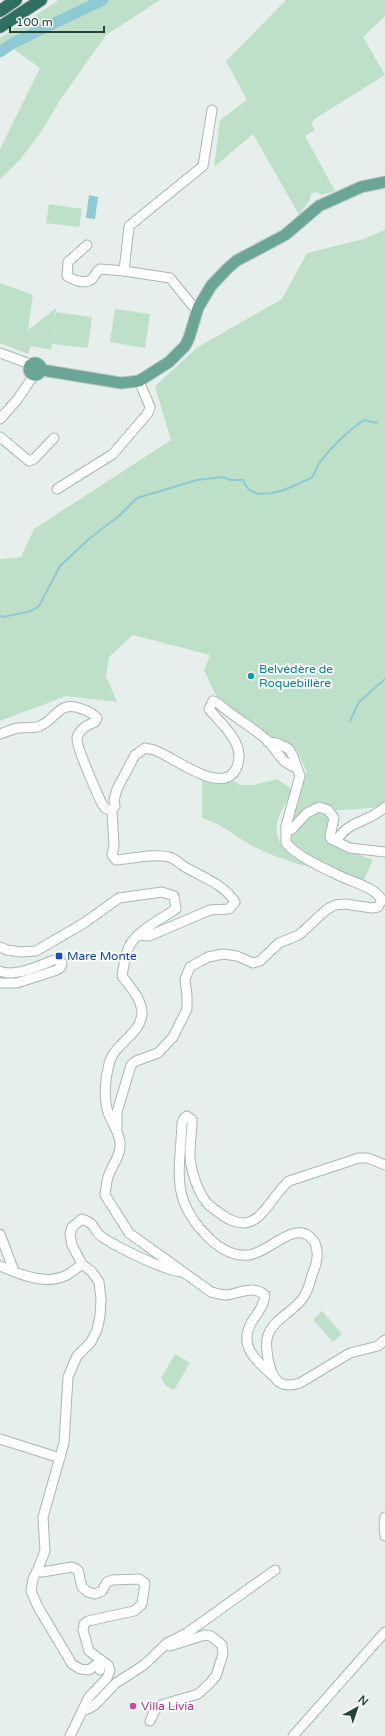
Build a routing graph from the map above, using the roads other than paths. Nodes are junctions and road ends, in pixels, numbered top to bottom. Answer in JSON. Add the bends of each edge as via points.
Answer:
{"nodes":[{"id":1,"x":16,"y":0,"type":"edge"},
{"id":2,"x":40,"y":0,"type":"edge"},
{"id":3,"x":0,"y":11,"type":"edge"},
{"id":4,"x":0,"y":28,"type":"edge"},
{"id":5,"x":212,"y":110,"type":"dead end"},
{"id":6,"x":383,"y":182,"type":"edge"},
{"id":7,"x":87,"y":245,"type":"dead end"},
{"id":8,"x":124,"y":271,"type":"junction"},
{"id":9,"x":198,"y":308,"type":"junction"},
{"id":10,"x":0,"y":353,"type":"edge"},
{"id":11,"x":30,"y":364,"type":"joint"},
{"id":12,"x":38,"y":373,"type":"junction"},
{"id":13,"x":139,"y":381,"type":"junction"},
{"id":14,"x":0,"y":419,"type":"edge"},
{"id":15,"x":0,"y":437,"type":"edge"},
{"id":16,"x":54,"y":438,"type":"dead end"},
{"id":17,"x":57,"y":489,"type":"dead end"},
{"id":18,"x":0,"y":734,"type":"edge"},
{"id":19,"x":385,"y":807,"type":"edge"},
{"id":20,"x":112,"y":811,"type":"junction"},
{"id":21,"x":286,"y":831,"type":"junction"},
{"id":22,"x":336,"y":842,"type":"junction"},
{"id":23,"x":385,"y":852,"type":"edge"},
{"id":24,"x":226,"y":884,"type":"dead end"},
{"id":25,"x":229,"y":894,"type":"junction"},
{"id":26,"x":138,"y":935,"type":"junction"},
{"id":27,"x":0,"y":947,"type":"edge"},
{"id":28,"x":0,"y":971,"type":"edge"},
{"id":29,"x":0,"y":983,"type":"edge"},
{"id":30,"x":117,"y":1129,"type":"junction"},
{"id":31,"x":385,"y":1165,"type":"edge"},
{"id":32,"x":0,"y":1234,"type":"edge"},
{"id":33,"x":82,"y":1264,"type":"junction"},
{"id":34,"x":0,"y":1266,"type":"edge"},
{"id":35,"x":14,"y":1271,"type":"junction"},
{"id":36,"x":182,"y":1272,"type":"junction"},
{"id":37,"x":385,"y":1340,"type":"edge"},
{"id":38,"x":272,"y":1375,"type":"junction"},
{"id":39,"x":0,"y":1439,"type":"edge"},
{"id":40,"x":60,"y":1458,"type":"junction"},
{"id":41,"x":385,"y":1517,"type":"edge"},
{"id":42,"x":385,"y":1536,"type":"edge"},
{"id":43,"x":276,"y":1570,"type":"dead end"},
{"id":44,"x":37,"y":1571,"type":"junction"},
{"id":45,"x":385,"y":1632,"type":"edge"},
{"id":46,"x":161,"y":1648,"type":"junction"},
{"id":47,"x":100,"y":1670,"type":"dead end"},
{"id":48,"x":82,"y":1711,"type":"junction"},
{"id":49,"x":150,"y":1721,"type":"dead end"},
{"id":50,"x":70,"y":1736,"type":"edge"},
{"id":51,"x":293,"y":1736,"type":"edge"}],
"edges":[{"from":1,"to":3,"type":"highway"},
{"from":2,"to":4,"type":"highway"},
{"from":5,"to":8,"type":"street","via":[[203,166],[129,226]]},
{"from":6,"to":9,"type":"main road","via":[[361,187],[319,206],[285,235],[236,261],[211,286]]},
{"from":7,"to":8,"type":"street","via":[[68,262],[67,276],[84,282],[92,279],[100,269]]},
{"from":8,"to":9,"type":"street","via":[[170,278],[192,305]]},
{"from":9,"to":13,"type":"main road","via":[[185,346],[169,362]]},
{"from":10,"to":11,"type":"street"},
{"from":11,"to":12,"type":"main road","via":[[39,364]]},
{"from":12,"to":13,"type":"main road","via":[[121,383]]},
{"from":12,"to":14,"type":"street"},
{"from":13,"to":17,"type":"street","via":[[150,407],[148,413],[112,454]]},
{"from":15,"to":16,"type":"street","via":[[29,461]]},
{"from":18,"to":20,"type":"street","via":[[17,728],[39,727],[59,709],[67,706],[75,706],[93,713],[97,718],[95,722],[80,730],[77,739],[101,802],[105,808]]},
{"from":19,"to":22,"type":"street","via":[[353,824],[342,832]]},
{"from":20,"to":21,"type":"street","via":[[115,806],[116,789],[135,755],[145,748],[154,750],[200,774],[224,778],[234,774],[238,766],[239,753],[226,726],[209,709],[213,702],[218,703],[268,742],[279,757],[297,768],[300,776]]},
{"from":20,"to":25,"type":"street","via":[[120,849],[112,855],[116,860],[170,857]]},
{"from":21,"to":22,"type":"street","via":[[291,830],[307,813],[319,807],[328,810],[334,818],[330,836]]},
{"from":21,"to":30,"type":"street","via":[[286,843],[292,850],[378,893],[382,900],[378,907],[372,908],[335,905],[299,935],[279,943],[260,961],[253,963],[237,956],[223,954],[208,957],[190,967],[185,979],[187,1010],[172,1037],[158,1053],[131,1065],[117,1112]]},
{"from":22,"to":23,"type":"street","via":[[350,848]]},
{"from":24,"to":25,"type":"street"},
{"from":25,"to":26,"type":"street","via":[[235,902],[229,909],[210,910],[149,936]]},
{"from":26,"to":27,"type":"street","via":[[176,909],[174,896],[162,892],[119,898],[84,923],[36,951],[21,952]]},
{"from":26,"to":30,"type":"street","via":[[130,944],[122,976],[140,1001],[142,1014],[137,1029],[118,1048],[109,1062],[106,1082],[105,1103]]},
{"from":28,"to":29,"type":"street","via":[[5,974],[31,970],[56,960],[60,960],[62,964],[57,970],[17,983]]},
{"from":30,"to":36,"type":"street","via":[[120,1153],[107,1178],[105,1195],[129,1234]]},
{"from":31,"to":38,"type":"street","via":[[368,1158],[359,1158],[289,1181],[282,1185],[258,1217],[249,1222],[237,1222],[224,1217],[208,1204],[201,1193],[193,1174],[190,1156],[192,1120],[187,1116],[184,1118],[178,1172],[183,1202],[196,1226],[216,1244],[233,1254],[249,1255],[260,1252],[297,1232],[304,1232],[316,1245],[316,1265],[308,1289],[303,1298],[268,1334],[266,1344]]},
{"from":32,"to":35,"type":"street"},
{"from":33,"to":35,"type":"street","via":[[66,1275],[52,1280],[39,1279]]},
{"from":33,"to":36,"type":"street","via":[[72,1245],[70,1234],[72,1227],[82,1219],[92,1223],[101,1236],[112,1243],[158,1265]]},
{"from":33,"to":40,"type":"street","via":[[99,1282],[100,1316],[91,1342],[77,1356],[68,1377],[64,1444]]},
{"from":34,"to":35,"type":"street"},
{"from":36,"to":38,"type":"street","via":[[211,1292],[225,1295],[255,1289],[265,1295],[247,1337],[253,1358]]},
{"from":37,"to":38,"type":"street","via":[[378,1346],[350,1353],[300,1383],[283,1385]]},
{"from":39,"to":40,"type":"street"},
{"from":40,"to":44,"type":"street","via":[[43,1517],[46,1551]]},
{"from":41,"to":42,"type":"street"},
{"from":43,"to":46,"type":"street","via":[[187,1633]]},
{"from":44,"to":47,"type":"street","via":[[31,1591],[72,1664],[80,1669],[89,1670],[97,1664]]},
{"from":44,"to":48,"type":"street","via":[[72,1568],[78,1570],[82,1587],[95,1594],[102,1591],[107,1582],[112,1580],[139,1579],[145,1583],[142,1604],[134,1611],[84,1624],[83,1630],[89,1650],[108,1665],[110,1670],[107,1678],[89,1697]]},
{"from":45,"to":51,"type":"street"},
{"from":46,"to":48,"type":"street","via":[[144,1665],[116,1683],[95,1705]]},
{"from":46,"to":49,"type":"street","via":[[205,1635],[211,1636],[222,1645],[223,1654],[216,1676],[208,1685],[198,1694],[161,1705],[155,1710]]},
{"from":48,"to":50,"type":"street"}]}
